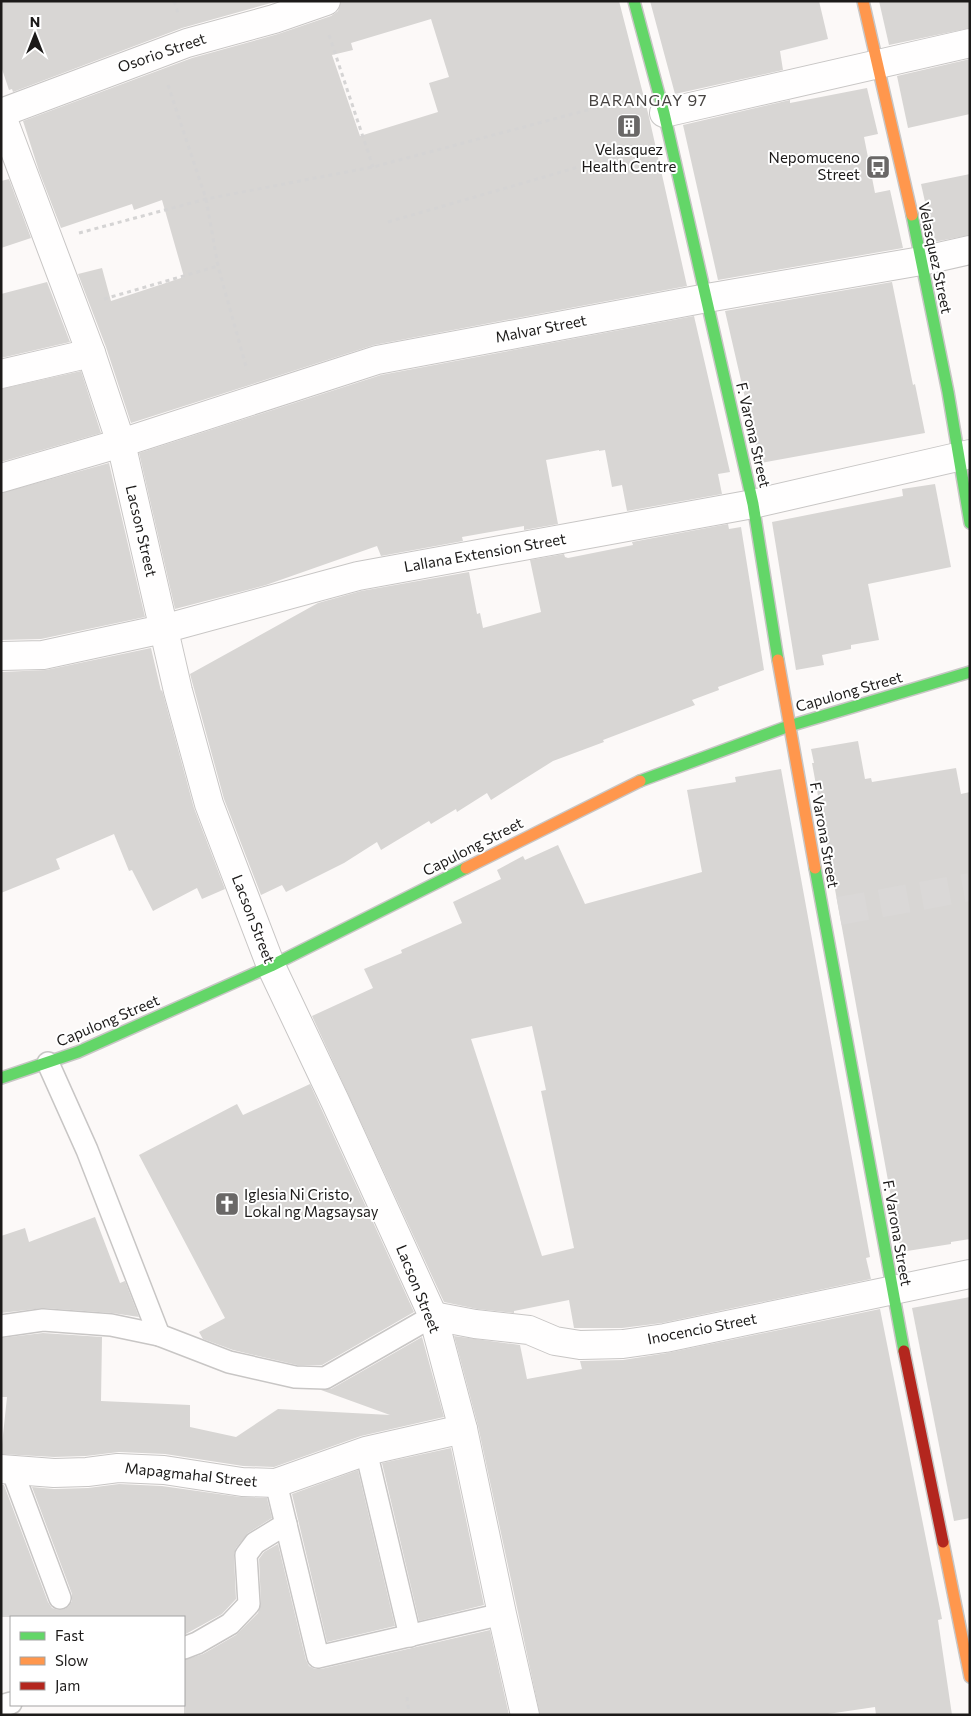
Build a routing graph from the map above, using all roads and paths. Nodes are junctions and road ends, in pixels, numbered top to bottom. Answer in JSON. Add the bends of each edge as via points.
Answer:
{"nodes":[{"id":1,"x":634,"y":1,"type":"edge"},
{"id":2,"x":863,"y":1,"type":"edge"},
{"id":3,"x":322,"y":2,"type":"edge"},
{"id":4,"x":970,"y":43,"type":"edge"},
{"id":5,"x":158,"y":53,"type":"junction"},
{"id":6,"x":878,"y":64,"type":"junction"},
{"id":7,"x":661,"y":102,"type":"junction"},
{"id":8,"x":1,"y":113,"type":"edge"},
{"id":9,"x":670,"y":141,"type":"junction"},
{"id":10,"x":373,"y":167,"type":"junction"},
{"id":11,"x":206,"y":199,"type":"junction"},
{"id":12,"x":388,"y":222,"type":"dead end"},
{"id":13,"x":50,"y":241,"type":"junction"},
{"id":14,"x":970,"y":250,"type":"edge"},
{"id":15,"x":921,"y":261,"type":"junction"},
{"id":16,"x":218,"y":266,"type":"junction"},
{"id":17,"x":707,"y":298,"type":"junction"},
{"id":18,"x":74,"y":308,"type":"junction"},
{"id":19,"x":91,"y":353,"type":"junction"},
{"id":20,"x":1,"y":374,"type":"edge"},
{"id":21,"x":256,"y":399,"type":"junction"},
{"id":22,"x":120,"y":443,"type":"junction"},
{"id":23,"x":965,"y":455,"type":"edge"},
{"id":24,"x":1,"y":478,"type":"edge"},
{"id":25,"x":753,"y":504,"type":"junction"},
{"id":26,"x":970,"y":523,"type":"edge"},
{"id":27,"x":163,"y":630,"type":"junction"},
{"id":28,"x":1,"y":656,"type":"edge"},
{"id":29,"x":970,"y":672,"type":"edge"},
{"id":30,"x":789,"y":726,"type":"junction"},
{"id":31,"x":270,"y":966,"type":"junction"},
{"id":32,"x":48,"y":1063,"type":"junction"},
{"id":33,"x":1,"y":1078,"type":"edge"},
{"id":34,"x":970,"y":1274,"type":"edge"},
{"id":35,"x":892,"y":1290,"type":"junction"},
{"id":36,"x":433,"y":1316,"type":"junction"},
{"id":37,"x":1,"y":1326,"type":"edge"},
{"id":38,"x":159,"y":1335,"type":"junction"},
{"id":39,"x":463,"y":1429,"type":"junction"},
{"id":40,"x":366,"y":1451,"type":"junction"},
{"id":41,"x":6,"y":1470,"type":"edge"},
{"id":42,"x":276,"y":1483,"type":"junction"},
{"id":43,"x":286,"y":1524,"type":"junction"},
{"id":44,"x":60,"y":1598,"type":"dead end"},
{"id":45,"x":502,"y":1614,"type":"junction"},
{"id":46,"x":410,"y":1636,"type":"junction"},
{"id":47,"x":185,"y":1648,"type":"edge"},
{"id":48,"x":970,"y":1677,"type":"edge"},
{"id":49,"x":407,"y":1697,"type":"dead end"},
{"id":50,"x":409,"y":1715,"type":"edge"},
{"id":51,"x":525,"y":1715,"type":"edge"}],
"edges":[{"from":1,"to":7,"type":"street","name":"F. Varona Street"},
{"from":2,"to":6,"type":"street","name":"Velasquez Street"},
{"from":3,"to":5,"type":"street","name":"Osorio Street"},
{"from":3,"to":10,"type":"path"},
{"from":4,"to":6,"type":"street"},
{"from":5,"to":8,"type":"street","name":"Osorio Street"},
{"from":5,"to":11,"type":"path"},
{"from":6,"to":7,"type":"street"},
{"from":6,"to":15,"type":"street","name":"Velasquez Street"},
{"from":7,"to":9,"type":"street","name":"F. Varona Street"},
{"from":7,"to":10,"type":"path"},
{"from":8,"to":13,"type":"street","name":"Lacson Street"},
{"from":9,"to":12,"type":"path"},
{"from":9,"to":17,"type":"street","name":"F. Varona Street"},
{"from":10,"to":11,"type":"path"},
{"from":11,"to":13,"type":"path"},
{"from":11,"to":16,"type":"path"},
{"from":13,"to":18,"type":"street","name":"Lacson Street"},
{"from":14,"to":15,"type":"street","name":"Malvar Street"},
{"from":15,"to":17,"type":"street","name":"Malvar Street"},
{"from":15,"to":23,"type":"street","name":"Velasquez Street"},
{"from":16,"to":18,"type":"path"},
{"from":16,"to":21,"type":"path"},
{"from":17,"to":21,"type":"street","name":"Malvar Street","via":[[376,360]]},
{"from":17,"to":25,"type":"street","name":"F. Varona Street"},
{"from":18,"to":19,"type":"street","name":"Lacson Street"},
{"from":19,"to":20,"type":"street"},
{"from":19,"to":22,"type":"street","name":"Lacson Street"},
{"from":21,"to":22,"type":"street","name":"Malvar Street"},
{"from":22,"to":24,"type":"street","name":"Malvar Street"},
{"from":22,"to":27,"type":"street","name":"Lacson Street"},
{"from":23,"to":25,"type":"street","name":"Lallana Extension Street"},
{"from":23,"to":26,"type":"street","name":"Velasquez Street"},
{"from":25,"to":27,"type":"street","name":"Lallana Extension Street","via":[[358,576]]},
{"from":25,"to":30,"type":"street","name":"F. Varona Street"},
{"from":27,"to":28,"type":"street","name":"Lallana Extension Street","via":[[43,655]]},
{"from":27,"to":31,"type":"street","name":"Lacson Street","via":[[209,804]]},
{"from":29,"to":30,"type":"street","name":"Capulong Street"},
{"from":30,"to":31,"type":"street","name":"Capulong Street","via":[[630,785]]},
{"from":30,"to":35,"type":"street","name":"F. Varona Street","via":[[831,913]]},
{"from":31,"to":32,"type":"street","name":"Capulong Street"},
{"from":31,"to":36,"type":"street","name":"Lacson Street"},
{"from":32,"to":33,"type":"street","name":"Capulong Street"},
{"from":32,"to":38,"type":"lane","via":[[87,1150]]},
{"from":34,"to":35,"type":"street","name":"Inocencio Street"},
{"from":35,"to":36,"type":"street","name":"Inocencio Street","via":[[623,1344],[580,1345],[555,1341],[529,1330]]},
{"from":35,"to":48,"type":"street","name":"F. Varona Street"},
{"from":36,"to":38,"type":"lane","via":[[325,1378],[295,1377],[229,1362]]},
{"from":36,"to":39,"type":"street","name":"Lacson Street"},
{"from":37,"to":38,"type":"lane","via":[[43,1320],[111,1325]]},
{"from":39,"to":40,"type":"street","name":"Mapagmahal Street"},
{"from":39,"to":45,"type":"street","name":"Lacson Street"},
{"from":40,"to":42,"type":"street","name":"Mapagmahal Street"},
{"from":40,"to":46,"type":"lane"},
{"from":41,"to":42,"type":"street","name":"Mapagmahal Street","via":[[54,1473],[118,1468],[164,1470],[242,1482]]},
{"from":41,"to":44,"type":"lane"},
{"from":42,"to":43,"type":"lane"},
{"from":43,"to":46,"type":"lane","via":[[318,1657]]},
{"from":43,"to":47,"type":"lane","via":[[255,1543],[246,1555],[249,1604],[230,1624]]},
{"from":45,"to":46,"type":"lane"},
{"from":45,"to":51,"type":"street","name":"Lacson Street"},
{"from":49,"to":50,"type":"path"}]}
